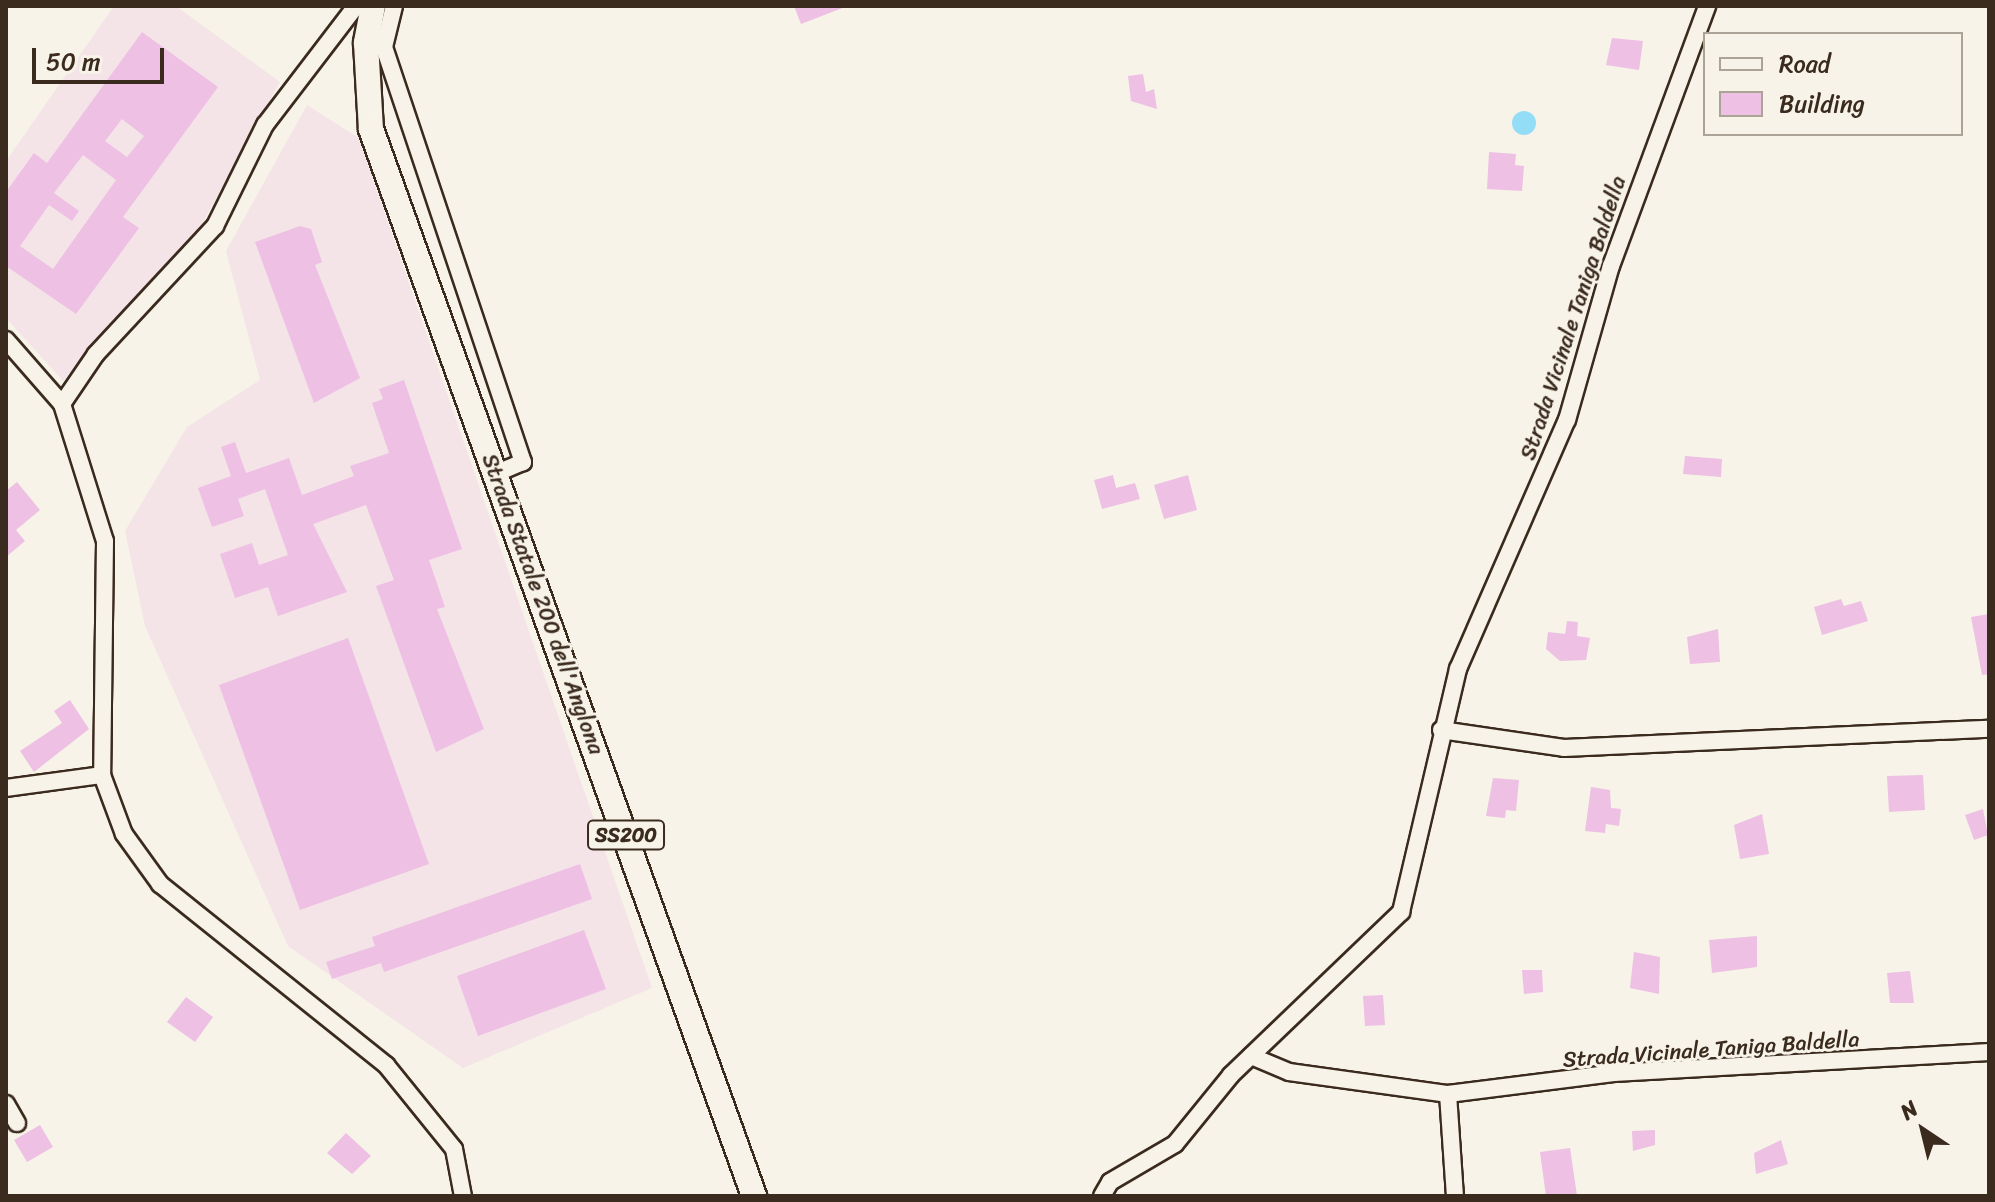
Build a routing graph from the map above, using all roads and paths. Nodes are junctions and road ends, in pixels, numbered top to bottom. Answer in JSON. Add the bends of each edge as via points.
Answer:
{"nodes":[{"id":1,"x":356,"y":6,"type":"edge"},
{"id":2,"x":373,"y":6,"type":"edge"},
{"id":3,"x":394,"y":6,"type":"edge"},
{"id":4,"x":1707,"y":6,"type":"edge"},
{"id":5,"x":6,"y":340,"type":"edge"},
{"id":6,"x":62,"y":404,"type":"junction"},
{"id":7,"x":497,"y":473,"type":"junction"},
{"id":8,"x":1989,"y":729,"type":"edge"},
{"id":9,"x":1441,"y":730,"type":"junction"},
{"id":10,"x":102,"y":775,"type":"junction"},
{"id":11,"x":6,"y":788,"type":"edge"},
{"id":12,"x":1989,"y":1052,"type":"edge"},
{"id":13,"x":1251,"y":1056,"type":"junction"},
{"id":14,"x":1448,"y":1094,"type":"junction"},
{"id":15,"x":6,"y":1104,"type":"edge"},
{"id":16,"x":17,"y":1123,"type":"dead end"},
{"id":17,"x":463,"y":1196,"type":"edge"},
{"id":18,"x":754,"y":1196,"type":"edge"},
{"id":19,"x":1102,"y":1196,"type":"edge"},
{"id":20,"x":1455,"y":1196,"type":"edge"}],
"edges":[{"from":1,"to":6,"type":"street","via":[[265,125],[215,226],[96,354]]},
{"from":2,"to":7,"type":"main road","name":"Strada Statale 200 dell'Anglona","number":"SS200","via":[[366,43],[371,129]]},
{"from":3,"to":7,"type":"street","via":[[384,47],[523,462]]},
{"from":4,"to":9,"type":"street","name":"Strada Vicinale Taniga Baldella","via":[[1611,266],[1567,420],[1458,669]]},
{"from":5,"to":6,"type":"street"},
{"from":6,"to":10,"type":"street","via":[[105,541]]},
{"from":7,"to":18,"type":"main road","name":"Strada Statale 200 dell'Anglona","number":"SS200"},
{"from":8,"to":9,"type":"street","via":[[1564,748]]},
{"from":9,"to":13,"type":"street","name":"Strada Vicinale Taniga Baldella","via":[[1401,912]]},
{"from":10,"to":11,"type":"street"},
{"from":10,"to":17,"type":"street","via":[[124,834],[160,884],[386,1065],[454,1149]]},
{"from":12,"to":14,"type":"street","name":"Strada Vicinale Taniga Baldella","via":[[1614,1073]]},
{"from":13,"to":14,"type":"street","name":"Strada Vicinale Taniga Baldella","via":[[1289,1072]]},
{"from":13,"to":19,"type":"street","name":"Strada Vicinale Taniga Baldella","via":[[1175,1144],[1110,1182]]},
{"from":14,"to":20,"type":"street"},
{"from":15,"to":16,"type":"street"}]}
